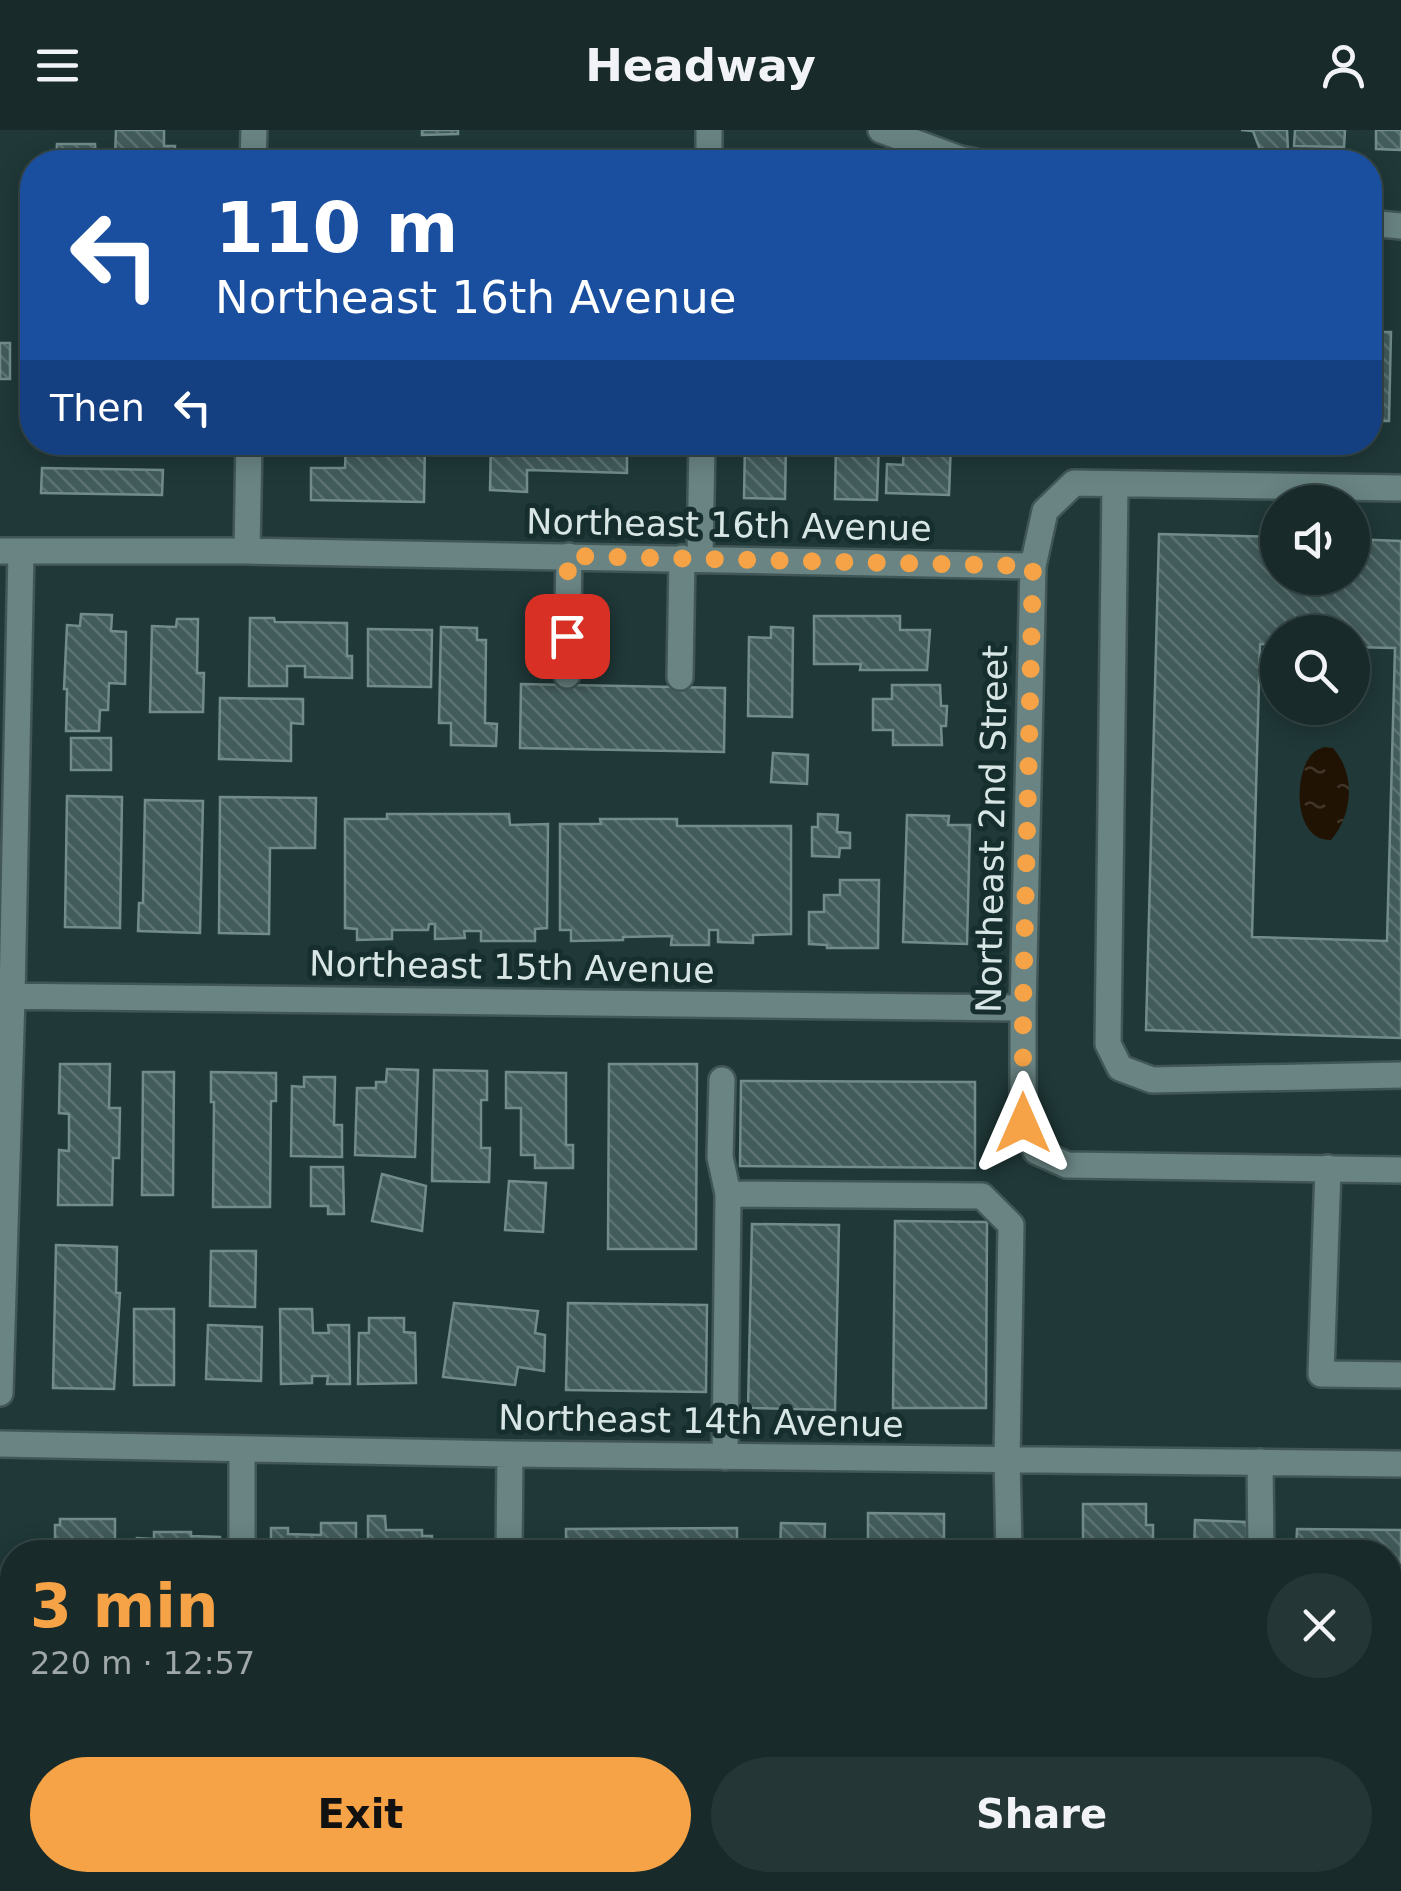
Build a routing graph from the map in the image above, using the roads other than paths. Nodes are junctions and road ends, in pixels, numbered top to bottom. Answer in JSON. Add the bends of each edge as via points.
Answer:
{"nodes":[{"id":1,"x":881,"y":130,"type":"edge"},
{"id":2,"x":935,"y":150,"type":"edge"},
{"id":3,"x":248,"y":455,"type":"edge"},
{"id":4,"x":701,"y":455,"type":"edge"},
{"id":5,"x":1115,"y":484,"type":"junction"},
{"id":6,"x":1401,"y":488,"type":"edge"},
{"id":7,"x":10,"y":551,"type":"edge"},
{"id":8,"x":247,"y":551,"type":"junction"},
{"id":9,"x":568,"y":556,"type":"junction"},
{"id":10,"x":691,"y":558,"type":"junction"},
{"id":11,"x":1033,"y":566,"type":"junction"},
{"id":12,"x":566,"y":675,"type":"dead end"},
{"id":13,"x":680,"y":677,"type":"dead end"},
{"id":14,"x":6,"y":996,"type":"edge"},
{"id":15,"x":1023,"y":1008,"type":"junction"},
{"id":16,"x":1401,"y":1075,"type":"edge"},
{"id":17,"x":722,"y":1080,"type":"dead end"},
{"id":18,"x":1328,"y":1168,"type":"junction"},
{"id":19,"x":1401,"y":1170,"type":"edge"},
{"id":20,"x":728,"y":1194,"type":"junction"},
{"id":21,"x":1401,"y":1376,"type":"edge"},
{"id":22,"x":0,"y":1393,"type":"edge"},
{"id":23,"x":0,"y":1444,"type":"edge"},
{"id":24,"x":242,"y":1450,"type":"junction"},
{"id":25,"x":510,"y":1454,"type":"junction"},
{"id":26,"x":726,"y":1456,"type":"junction"},
{"id":27,"x":1007,"y":1459,"type":"junction"},
{"id":28,"x":1260,"y":1462,"type":"junction"},
{"id":29,"x":1401,"y":1464,"type":"edge"},
{"id":30,"x":242,"y":1540,"type":"edge"},
{"id":31,"x":508,"y":1540,"type":"edge"},
{"id":32,"x":1008,"y":1540,"type":"edge"},
{"id":33,"x":1261,"y":1540,"type":"edge"}],
"edges":[{"from":1,"to":2,"type":"street"},
{"from":3,"to":8,"type":"street"},
{"from":4,"to":10,"type":"street"},
{"from":5,"to":6,"type":"street"},
{"from":5,"to":11,"type":"street","via":[[1074,483],[1044,511]]},
{"from":5,"to":16,"type":"street","via":[[1108,1044],[1120,1068],[1152,1080]]},
{"from":7,"to":8,"type":"street","name":"Northeast 16th Avenue"},
{"from":7,"to":14,"type":"street"},
{"from":8,"to":9,"type":"street","name":"Northeast 16th Avenue"},
{"from":9,"to":10,"type":"street","name":"Northeast 16th Avenue"},
{"from":9,"to":12,"type":"street"},
{"from":10,"to":11,"type":"street","name":"Northeast 16th Avenue"},
{"from":10,"to":13,"type":"street"},
{"from":11,"to":15,"type":"street","name":"Northeast 2nd Street"},
{"from":14,"to":15,"type":"street","name":"Northeast 15th Avenue"},
{"from":14,"to":22,"type":"street"},
{"from":15,"to":18,"type":"street","name":"Northeast 2nd Street","via":[[1023,1123],[1036,1151],[1067,1166]]},
{"from":17,"to":20,"type":"street","via":[[720,1157]]},
{"from":18,"to":19,"type":"street"},
{"from":18,"to":21,"type":"street","via":[[1321,1374]]},
{"from":20,"to":26,"type":"street"},
{"from":20,"to":27,"type":"street","via":[[982,1196],[1011,1224]]},
{"from":23,"to":24,"type":"street","name":"Northeast 14th Avenue"},
{"from":24,"to":25,"type":"street","name":"Northeast 14th Avenue"},
{"from":24,"to":30,"type":"street"},
{"from":25,"to":26,"type":"street","name":"Northeast 14th Avenue"},
{"from":25,"to":31,"type":"street"},
{"from":26,"to":27,"type":"street","name":"Northeast 14th Avenue"},
{"from":27,"to":28,"type":"street","name":"Northeast 14th Avenue"},
{"from":27,"to":32,"type":"street"},
{"from":28,"to":29,"type":"street","name":"Northeast 14th Avenue"},
{"from":28,"to":33,"type":"street"}]}
